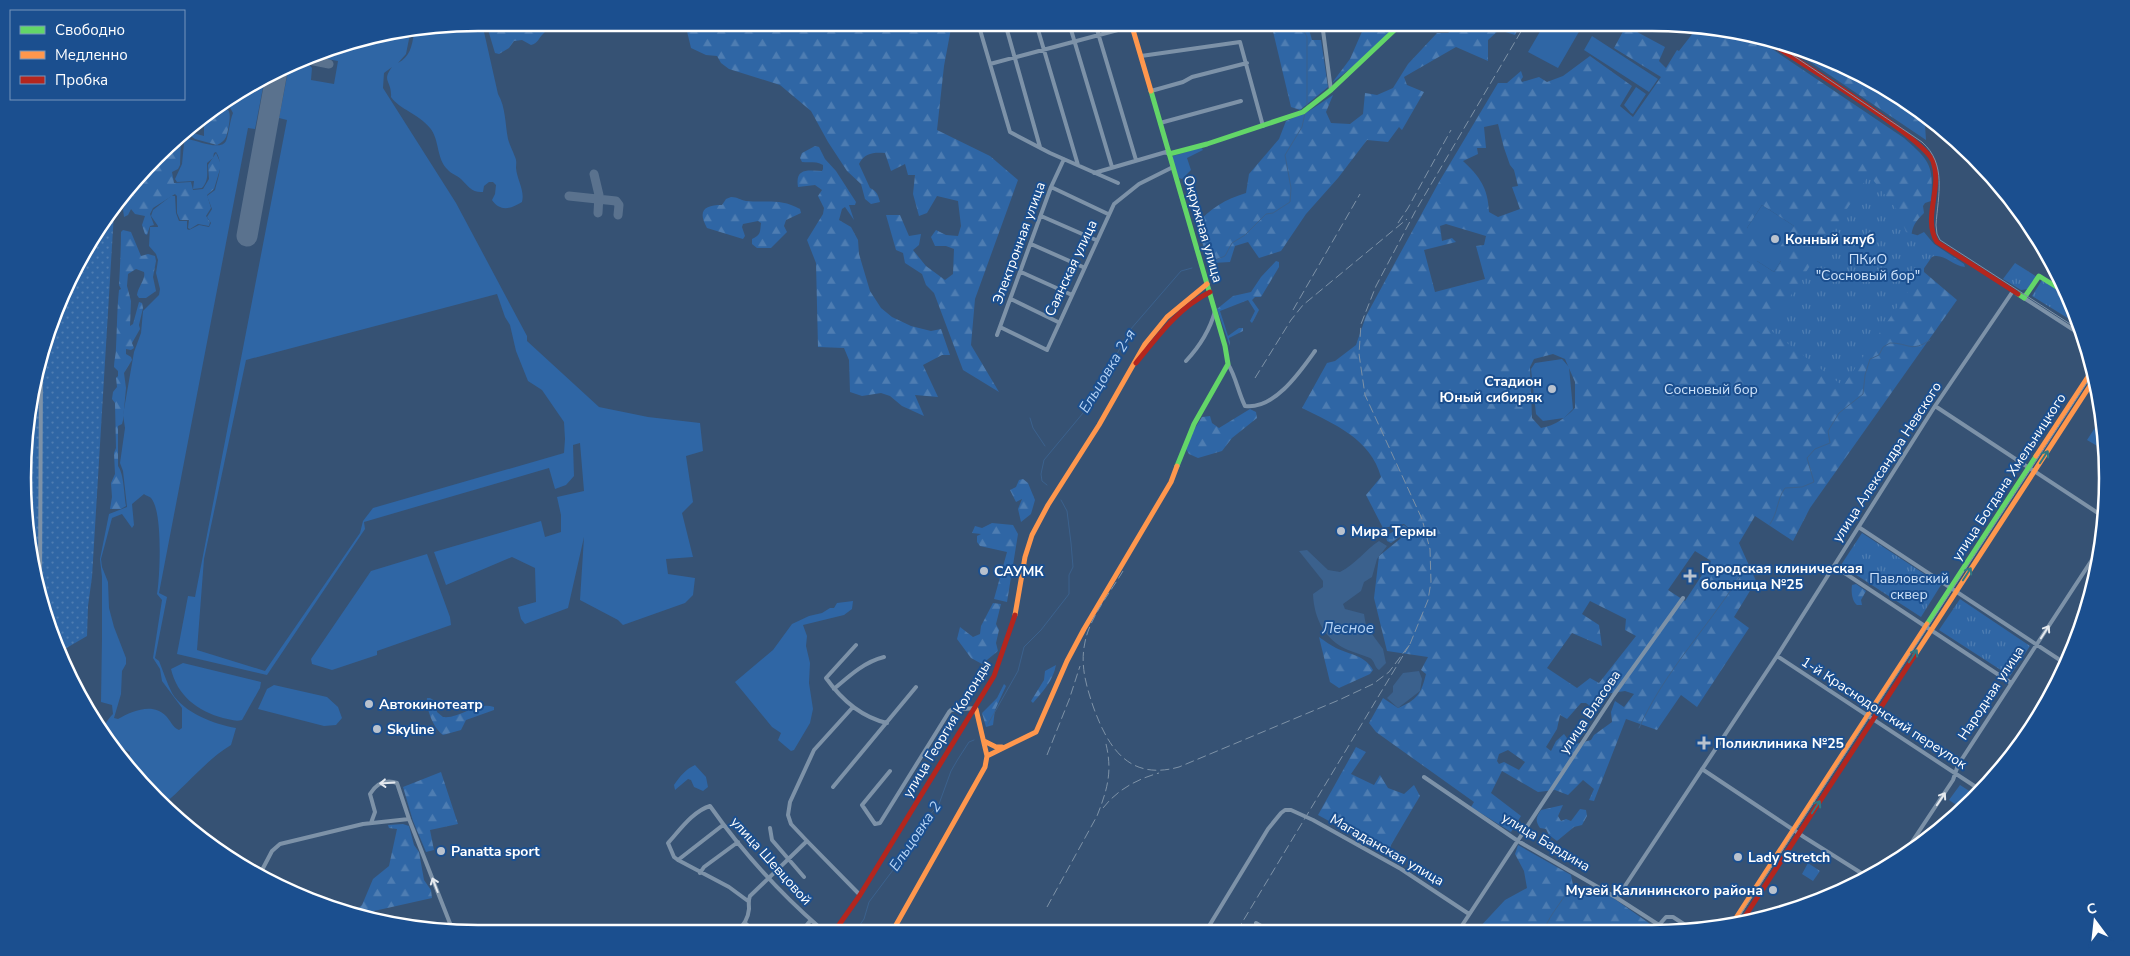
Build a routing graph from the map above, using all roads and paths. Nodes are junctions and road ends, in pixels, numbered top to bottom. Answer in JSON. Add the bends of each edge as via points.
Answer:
{"nodes":[{"id":1,"x":981,"y":31,"type":"edge"},
{"id":2,"x":1008,"y":31,"type":"edge"},
{"id":3,"x":1038,"y":31,"type":"edge"},
{"id":4,"x":1071,"y":31,"type":"edge"},
{"id":5,"x":1098,"y":31,"type":"edge"},
{"id":6,"x":1109,"y":31,"type":"edge"},
{"id":7,"x":1133,"y":31,"type":"edge"},
{"id":8,"x":1323,"y":31,"type":"edge"},
{"id":9,"x":1393,"y":31,"type":"edge"},
{"id":10,"x":1099,"y":34,"type":"junction"},
{"id":11,"x":1074,"y":42,"type":"junction"},
{"id":12,"x":1780,"y":50,"type":"edge"},
{"id":13,"x":1044,"y":51,"type":"junction"},
{"id":14,"x":1141,"y":56,"type":"junction"},
{"id":15,"x":1016,"y":59,"type":"junction"},
{"id":16,"x":1247,"y":63,"type":"junction"},
{"id":17,"x":990,"y":64,"type":"junction"},
{"id":18,"x":1331,"y":90,"type":"junction"},
{"id":19,"x":1151,"y":92,"type":"junction"},
{"id":20,"x":1241,"y":101,"type":"dead end"},
{"id":21,"x":1160,"y":123,"type":"junction"},
{"id":22,"x":1263,"y":126,"type":"junction"},
{"id":23,"x":1040,"y":147,"type":"junction"},
{"id":24,"x":1169,"y":154,"type":"junction"},
{"id":25,"x":1064,"y":159,"type":"junction"},
{"id":26,"x":1136,"y":160,"type":"junction"},
{"id":27,"x":1078,"y":165,"type":"junction"},
{"id":28,"x":1112,"y":167,"type":"junction"},
{"id":29,"x":1173,"y":167,"type":"junction"},
{"id":30,"x":1094,"y":172,"type":"junction"},
{"id":31,"x":1118,"y":183,"type":"dead end"},
{"id":32,"x":1051,"y":187,"type":"junction"},
{"id":33,"x":1108,"y":214,"type":"junction"},
{"id":34,"x":1041,"y":216,"type":"junction"},
{"id":35,"x":1096,"y":240,"type":"junction"},
{"id":36,"x":1031,"y":244,"type":"junction"},
{"id":37,"x":1083,"y":267,"type":"junction"},
{"id":38,"x":1021,"y":272,"type":"junction"},
{"id":39,"x":1207,"y":284,"type":"junction"},
{"id":40,"x":2056,"y":286,"type":"edge"},
{"id":41,"x":2013,"y":291,"type":"junction"},
{"id":42,"x":1210,"y":292,"type":"junction"},
{"id":43,"x":1072,"y":295,"type":"junction"},
{"id":44,"x":2024,"y":298,"type":"junction"},
{"id":45,"x":1011,"y":299,"type":"junction"},
{"id":46,"x":1215,"y":311,"type":"junction"},
{"id":47,"x":1058,"y":322,"type":"junction"},
{"id":48,"x":1000,"y":327,"type":"junction"},
{"id":49,"x":2073,"y":330,"type":"edge"},
{"id":50,"x":996,"y":335,"type":"dead end"},
{"id":51,"x":1315,"y":351,"type":"dead end"},
{"id":52,"x":1186,"y":361,"type":"dead end"},
{"id":53,"x":1228,"y":364,"type":"junction"},
{"id":54,"x":1132,"y":367,"type":"junction"},
{"id":55,"x":2087,"y":378,"type":"edge"},
{"id":56,"x":41,"y":387,"type":"edge"},
{"id":57,"x":2089,"y":387,"type":"edge"},
{"id":58,"x":1935,"y":406,"type":"junction"},
{"id":59,"x":2028,"y":469,"type":"junction"},
{"id":60,"x":2034,"y":473,"type":"junction"},
{"id":61,"x":2097,"y":513,"type":"edge"},
{"id":62,"x":1860,"y":528,"type":"junction"},
{"id":63,"x":2091,"y":562,"type":"edge"},
{"id":64,"x":40,"y":566,"type":"edge"},
{"id":65,"x":1834,"y":566,"type":"junction"},
{"id":66,"x":1950,"y":587,"type":"junction"},
{"id":67,"x":1956,"y":591,"type":"junction"},
{"id":68,"x":1683,"y":598,"type":"dead end"},
{"id":69,"x":1926,"y":626,"type":"junction"},
{"id":70,"x":1931,"y":629,"type":"junction"},
{"id":71,"x":856,"y":645,"type":"dead end"},
{"id":72,"x":2036,"y":645,"type":"junction"},
{"id":73,"x":1777,"y":656,"type":"junction"},
{"id":74,"x":884,"y":657,"type":"dead end"},
{"id":75,"x":2060,"y":660,"type":"edge"},
{"id":76,"x":2011,"y":683,"type":"junction"},
{"id":77,"x":916,"y":687,"type":"dead end"},
{"id":78,"x":834,"y":689,"type":"junction"},
{"id":79,"x":852,"y":707,"type":"junction"},
{"id":80,"x":976,"y":708,"type":"junction"},
{"id":81,"x":1870,"y":717,"type":"junction"},
{"id":82,"x":887,"y":723,"type":"junction"},
{"id":83,"x":966,"y":723,"type":"junction"},
{"id":84,"x":979,"y":725,"type":"junction"},
{"id":85,"x":984,"y":741,"type":"junction"},
{"id":86,"x":1004,"y":747,"type":"junction"},
{"id":87,"x":987,"y":756,"type":"junction"},
{"id":88,"x":1702,"y":770,"type":"junction"},
{"id":89,"x":890,"y":771,"type":"dead end"},
{"id":90,"x":1955,"y":773,"type":"junction"},
{"id":91,"x":1424,"y":777,"type":"dead end"},
{"id":92,"x":1975,"y":786,"type":"edge"},
{"id":93,"x":833,"y":787,"type":"dead end"},
{"id":94,"x":409,"y":819,"type":"junction"},
{"id":95,"x":371,"y":823,"type":"junction"},
{"id":96,"x":723,"y":825,"type":"junction"},
{"id":97,"x":770,"y":828,"type":"dead end"},
{"id":98,"x":1794,"y":829,"type":"junction"},
{"id":99,"x":1799,"y":834,"type":"junction"},
{"id":100,"x":1914,"y":839,"type":"edge"},
{"id":101,"x":807,"y":841,"type":"junction"},
{"id":102,"x":1518,"y":841,"type":"junction"},
{"id":103,"x":738,"y":842,"type":"junction"},
{"id":104,"x":788,"y":859,"type":"junction"},
{"id":105,"x":678,"y":860,"type":"junction"},
{"id":106,"x":262,"y":869,"type":"edge"},
{"id":107,"x":700,"y":873,"type":"junction"},
{"id":108,"x":1861,"y":873,"type":"edge"},
{"id":109,"x":769,"y":877,"type":"junction"},
{"id":110,"x":804,"y":877,"type":"dead end"},
{"id":111,"x":860,"y":895,"type":"junction"},
{"id":112,"x":1617,"y":898,"type":"junction"},
{"id":113,"x":748,"y":901,"type":"junction"},
{"id":114,"x":1469,"y":914,"type":"junction"},
{"id":115,"x":1747,"y":914,"type":"edge"},
{"id":116,"x":1737,"y":916,"type":"edge"},
{"id":117,"x":810,"y":921,"type":"junction"},
{"id":118,"x":745,"y":923,"type":"edge"},
{"id":119,"x":1256,"y":923,"type":"dead end"},
{"id":120,"x":450,"y":924,"type":"edge"},
{"id":121,"x":1683,"y":924,"type":"edge"},
{"id":122,"x":807,"y":925,"type":"edge"},
{"id":123,"x":816,"y":925,"type":"edge"},
{"id":124,"x":839,"y":925,"type":"edge"},
{"id":125,"x":896,"y":925,"type":"edge"},
{"id":126,"x":1210,"y":925,"type":"edge"},
{"id":127,"x":1260,"y":925,"type":"edge"},
{"id":128,"x":1462,"y":925,"type":"edge"},
{"id":129,"x":1655,"y":925,"type":"edge"},
{"id":130,"x":1660,"y":925,"type":"edge"}],
"edges":[{"from":1,"to":17,"type":"street"},
{"from":2,"to":15,"type":"street"},
{"from":3,"to":13,"type":"street"},
{"from":4,"to":11,"type":"street"},
{"from":5,"to":10,"type":"street"},
{"from":6,"to":10,"type":"street"},
{"from":7,"to":14,"type":"main road","name":"Окружная улица"},
{"from":8,"to":18,"type":"street"},
{"from":9,"to":18,"type":"main road"},
{"from":10,"to":11,"type":"street"},
{"from":10,"to":26,"type":"street"},
{"from":11,"to":13,"type":"street"},
{"from":11,"to":28,"type":"street"},
{"from":12,"to":41,"type":"main road","via":[[1923,146],[1931,157],[1936,174],[1934,238]]},
{"from":13,"to":15,"type":"street"},
{"from":13,"to":27,"type":"street"},
{"from":14,"to":16,"type":"street","via":[[1240,42]]},
{"from":14,"to":19,"type":"main road","name":"Окружная улица"},
{"from":15,"to":17,"type":"street"},
{"from":15,"to":23,"type":"street"},
{"from":16,"to":19,"type":"street","via":[[1192,77]]},
{"from":16,"to":22,"type":"street"},
{"from":17,"to":23,"type":"street","via":[[1008,129]]},
{"from":18,"to":22,"type":"main road","via":[[1304,112]]},
{"from":19,"to":21,"type":"main road","name":"Окружная улица"},
{"from":20,"to":21,"type":"street"},
{"from":21,"to":24,"type":"main road","name":"Окружная улица"},
{"from":22,"to":24,"type":"main road"},
{"from":23,"to":25,"type":"street"},
{"from":24,"to":26,"type":"street","via":[[1166,152]]},
{"from":24,"to":29,"type":"main road","name":"Окружная улица"},
{"from":25,"to":27,"type":"street"},
{"from":25,"to":32,"type":"street","name":"Электронная улица"},
{"from":26,"to":28,"type":"street"},
{"from":27,"to":30,"type":"street"},
{"from":28,"to":30,"type":"street"},
{"from":29,"to":33,"type":"street","name":"Саянская улица","via":[[1139,184],[1120,198]]},
{"from":29,"to":39,"type":"main road","name":"Окружная улица"},
{"from":30,"to":31,"type":"street"},
{"from":32,"to":33,"type":"street"},
{"from":32,"to":34,"type":"street","name":"Электронная улица"},
{"from":33,"to":35,"type":"street","name":"Саянская улица"},
{"from":34,"to":35,"type":"street"},
{"from":34,"to":36,"type":"street","name":"Электронная улица"},
{"from":35,"to":37,"type":"street","name":"Саянская улица"},
{"from":36,"to":37,"type":"street"},
{"from":36,"to":38,"type":"street","name":"Электронная улица"},
{"from":37,"to":43,"type":"street","name":"Саянская улица"},
{"from":38,"to":43,"type":"street"},
{"from":38,"to":45,"type":"street","name":"Электронная улица"},
{"from":39,"to":42,"type":"main road","name":"Окружная улица"},
{"from":39,"to":54,"type":"main road","name":"улица Георгия Колонды","via":[[1162,322],[1138,353]]},
{"from":40,"to":44,"type":"main road","via":[[2039,276]]},
{"from":41,"to":44,"type":"main road"},
{"from":41,"to":58,"type":"street","name":"улица Александра Невского"},
{"from":42,"to":46,"type":"main road","name":"Окружная улица"},
{"from":42,"to":54,"type":"main road","name":"улица Георгия Колонды","via":[[1199,296],[1177,313]]},
{"from":43,"to":47,"type":"street","name":"Саянская улица"},
{"from":44,"to":49,"type":"street"},
{"from":45,"to":47,"type":"street"},
{"from":45,"to":48,"type":"street","name":"Электронная улица"},
{"from":46,"to":52,"type":"street","via":[[1196,351]]},
{"from":46,"to":53,"type":"main road","name":"Окружная улица"},
{"from":47,"to":48,"type":"street","name":"Саянская улица","via":[[1047,350]]},
{"from":48,"to":50,"type":"street","name":"Электронная улица"},
{"from":51,"to":53,"type":"street","via":[[1275,396],[1255,407],[1245,406]]},
{"from":53,"to":86,"type":"main road","via":[[1194,424],[1171,482],[1078,639],[1036,732]]},
{"from":54,"to":80,"type":"main road","name":"улица Георгия Колонды","via":[[1032,535],[1016,611],[1000,663]]},
{"from":55,"to":59,"type":"main road","name":"улица Богдана Хмельницкого"},
{"from":56,"to":64,"type":"street"},
{"from":60,"to":57,"type":"main road","name":"улица Богдана Хмельницкого","one_way":true},
{"from":58,"to":59,"type":"street"},
{"from":58,"to":62,"type":"street","name":"улица Александра Невского"},
{"from":59,"to":60,"type":"street"},
{"from":59,"to":66,"type":"main road","name":"улица Богдана Хмельницкого"},
{"from":60,"to":61,"type":"street"},
{"from":67,"to":60,"type":"main road","name":"улица Богдана Хмельницкого","one_way":true},
{"from":62,"to":65,"type":"street","name":"улица Александра Невского"},
{"from":62,"to":66,"type":"street"},
{"from":72,"to":63,"type":"street","name":"Народная улица","one_way":true},
{"from":65,"to":69,"type":"street"},
{"from":65,"to":73,"type":"street","name":"улица Александра Невского"},
{"from":66,"to":67,"type":"street"},
{"from":66,"to":69,"type":"main road","name":"улица Богдана Хмельницкого"},
{"from":67,"to":70,"type":"main road","name":"улица Богдана Хмельницкого"},
{"from":67,"to":72,"type":"street"},
{"from":68,"to":102,"type":"street","name":"улица Власова","via":[[1613,696]]},
{"from":69,"to":70,"type":"street"},
{"from":69,"to":81,"type":"main road","name":"улица Богдана Хмельницкого"},
{"from":70,"to":76,"type":"street"},
{"from":81,"to":70,"type":"main road","name":"улица Богдана Хмельницкого","one_way":true},
{"from":71,"to":78,"type":"street","via":[[826,676]]},
{"from":72,"to":75,"type":"street"},
{"from":72,"to":76,"type":"street","name":"Народная улица"},
{"from":73,"to":81,"type":"street","name":"1-й Краснодонский переулок"},
{"from":73,"to":88,"type":"street","name":"улица Александра Невского"},
{"from":74,"to":78,"type":"street","via":[[860,667]]},
{"from":76,"to":90,"type":"street","name":"Народная улица"},
{"from":77,"to":82,"type":"street"},
{"from":78,"to":79,"type":"street"},
{"from":79,"to":82,"type":"street"},
{"from":79,"to":101,"type":"street","via":[[814,750],[790,802],[788,815],[791,824]]},
{"from":80,"to":83,"type":"main road","name":"улица Георгия Колонды"},
{"from":80,"to":84,"type":"main road"},
{"from":80,"to":89,"type":"street","via":[[949,712],[905,785],[875,824],[862,805]]},
{"from":81,"to":90,"type":"street","name":"1-й Краснодонский переулок"},
{"from":81,"to":98,"type":"main road","name":"улица Богдана Хмельницкого"},
{"from":99,"to":81,"type":"main road","name":"улица Богдана Хмельницкого","one_way":true},
{"from":82,"to":93,"type":"street"},
{"from":83,"to":84,"type":"main road"},
{"from":83,"to":111,"type":"main road","name":"улица Георгия Колонды"},
{"from":84,"to":85,"type":"main road"},
{"from":85,"to":86,"type":"main road"},
{"from":85,"to":87,"type":"main road"},
{"from":86,"to":87,"type":"main road"},
{"from":87,"to":125,"type":"main road","via":[[985,767]]},
{"from":88,"to":98,"type":"street"},
{"from":88,"to":112,"type":"street","name":"улица Александра Невского"},
{"from":90,"to":92,"type":"street","name":"1-й Краснодонский переулок"},
{"from":100,"to":90,"type":"street","name":"Народная улица","one_way":true},
{"from":91,"to":102,"type":"street","name":"улица Бардина"},
{"from":94,"to":95,"type":"street"},
{"from":94,"to":95,"type":"street","one_way":true,"via":[[397,783],[391,781],[378,784],[370,794],[375,812]]},
{"from":120,"to":94,"type":"street","one_way":true},
{"from":95,"to":106,"type":"street","via":[[280,844],[272,851]]},
{"from":96,"to":103,"type":"street","name":"улица Шевцовой"},
{"from":96,"to":105,"type":"street"},
{"from":96,"to":105,"type":"street","name":"улица Шевцовой","via":[[710,806],[693,817],[668,843]]},
{"from":97,"to":104,"type":"street","via":[[772,840]]},
{"from":98,"to":99,"type":"street"},
{"from":98,"to":116,"type":"main road","name":"улица Богдана Хмельницкого"},
{"from":99,"to":108,"type":"street"},
{"from":99,"to":115,"type":"main road","name":"улица Богдана Хмельницкого"},
{"from":101,"to":104,"type":"street"},
{"from":101,"to":111,"type":"street"},
{"from":102,"to":112,"type":"street","name":"улица Бардина"},
{"from":102,"to":114,"type":"street","name":"улица Власова"},
{"from":103,"to":107,"type":"street"},
{"from":103,"to":109,"type":"street","name":"улица Шевцовой"},
{"from":104,"to":109,"type":"street"},
{"from":104,"to":110,"type":"street"},
{"from":105,"to":107,"type":"street"},
{"from":107,"to":113,"type":"street","via":[[729,887]]},
{"from":109,"to":113,"type":"street"},
{"from":109,"to":117,"type":"street","name":"улица Шевцовой"},
{"from":111,"to":124,"type":"main road","name":"улица Георгия Колонды"},
{"from":112,"to":129,"type":"street","name":"улица Бардина"},
{"from":113,"to":118,"type":"street"},
{"from":114,"to":126,"type":"street","name":"Магаданская улица","via":[[1401,869],[1291,810],[1281,812],[1272,822]]},
{"from":114,"to":128,"type":"street","name":"улица Власова"},
{"from":117,"to":122,"type":"street"},
{"from":117,"to":123,"type":"street","name":"улица Шевцовой"},
{"from":119,"to":127,"type":"street"},
{"from":121,"to":130,"type":"street","name":"улица Бардина","via":[[1666,917]]}]}
